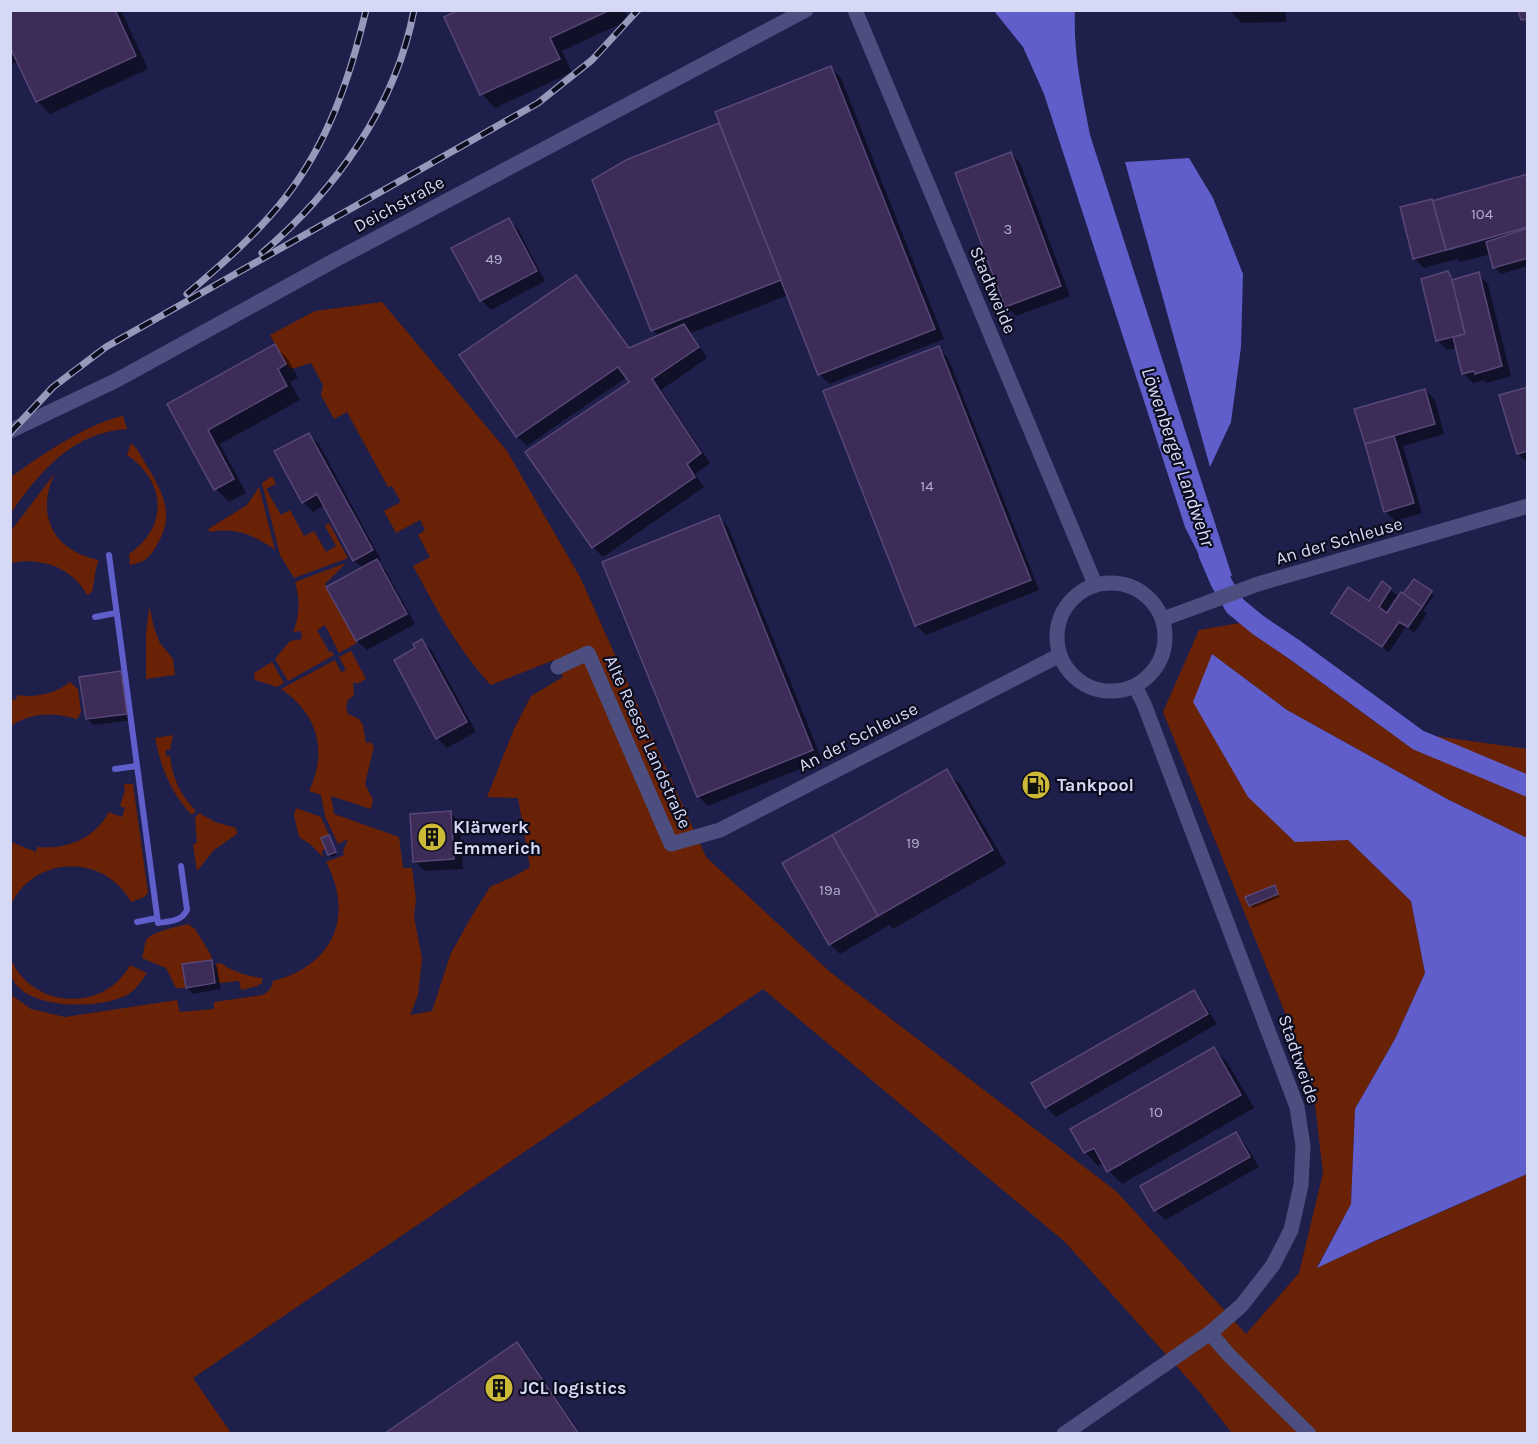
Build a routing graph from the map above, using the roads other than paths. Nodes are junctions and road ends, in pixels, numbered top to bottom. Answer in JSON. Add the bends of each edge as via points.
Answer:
{"nodes":[{"id":1,"x":806,"y":10,"type":"edge"},
{"id":2,"x":855,"y":10,"type":"edge"},
{"id":3,"x":10,"y":431,"type":"edge"},
{"id":4,"x":1527,"y":506,"type":"edge"},
{"id":5,"x":1095,"y":584,"type":"junction"},
{"id":6,"x":1163,"y":619,"type":"junction"},
{"id":7,"x":1060,"y":655,"type":"junction"},
{"id":8,"x":558,"y":667,"type":"dead end"},
{"id":9,"x":1135,"y":686,"type":"junction"},
{"id":10,"x":671,"y":844,"type":"joint"},
{"id":11,"x":1210,"y":1334,"type":"junction"},
{"id":12,"x":1064,"y":1434,"type":"edge"},
{"id":13,"x":1309,"y":1434,"type":"edge"}],
"edges":[{"from":1,"to":3,"type":"street","name":"Deichstraße","via":[[117,380]]},
{"from":2,"to":5,"type":"street","name":"Stadtweide"},
{"from":4,"to":6,"type":"street","name":"An der Schleuse","via":[[1258,584]]},
{"from":5,"to":6,"type":"street","via":[[1128,584],[1155,604]]},
{"from":5,"to":7,"type":"street","via":[[1079,592],[1059,620],[1056,638]]},
{"from":6,"to":9,"type":"street","via":[[1166,634],[1158,665]]},
{"from":7,"to":9,"type":"street","via":[[1077,679],[1090,687],[1120,691]]},
{"from":7,"to":10,"type":"street","name":"An der Schleuse","via":[[720,830]]},
{"from":8,"to":10,"type":"street","name":"Alte Reeser Landstraße","via":[[588,653]]},
{"from":9,"to":11,"type":"street","name":"Stadtweide","via":[[1297,1107],[1303,1146],[1301,1185],[1291,1230],[1273,1265],[1242,1305]]},
{"from":11,"to":12,"type":"street","name":"Stadtweide"},
{"from":11,"to":13,"type":"street"}]}
